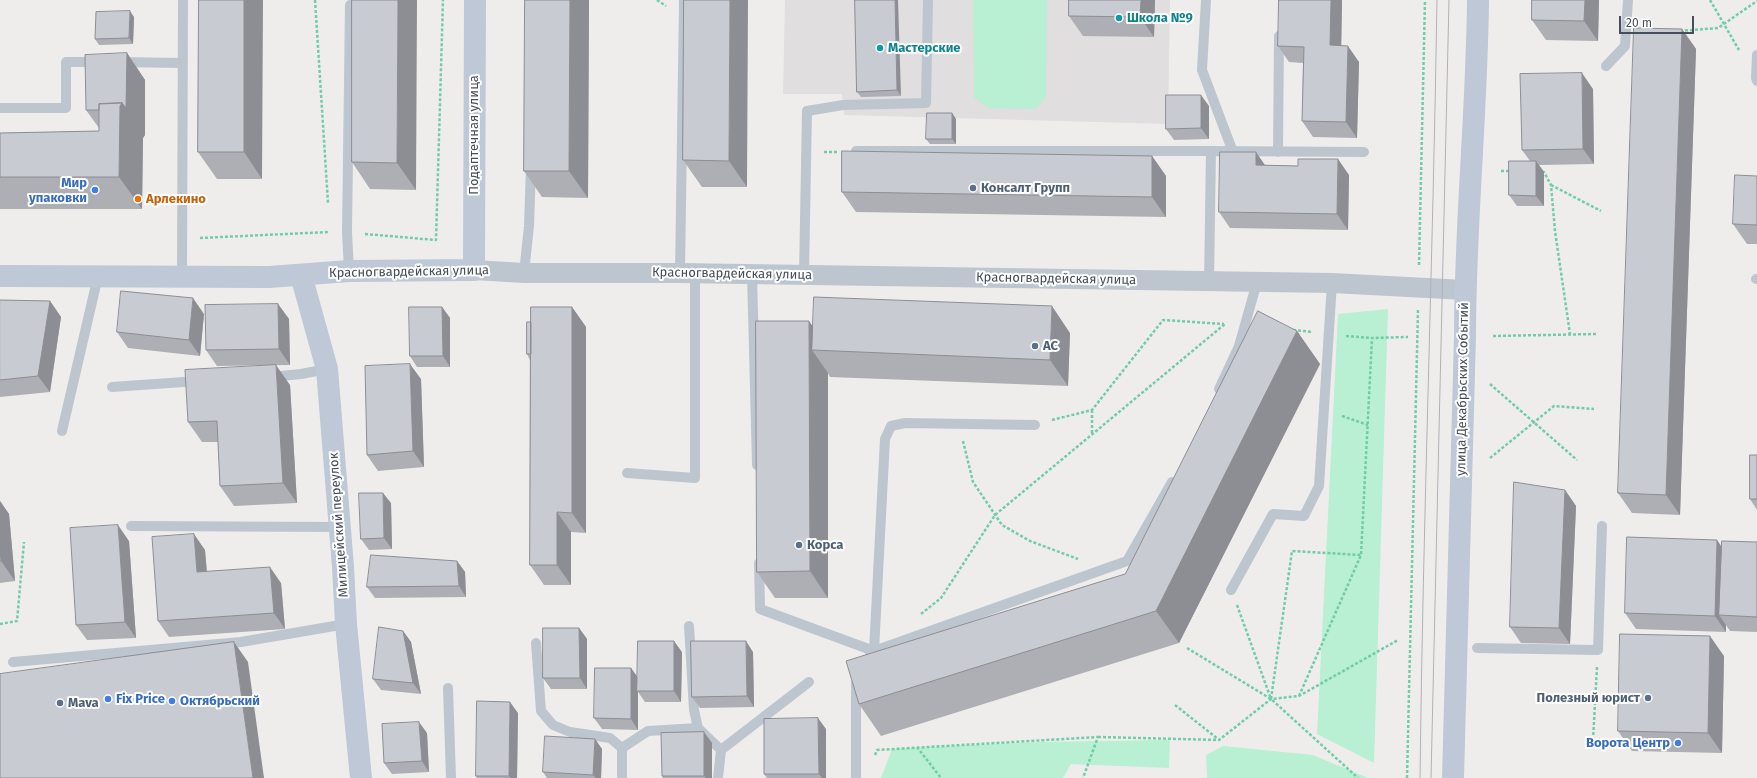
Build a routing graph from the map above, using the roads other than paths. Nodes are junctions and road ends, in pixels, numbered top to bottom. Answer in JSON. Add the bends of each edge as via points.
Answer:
{"nodes":[{"id":1,"x":183,"y":0,"type":"edge"},
{"id":2,"x":475,"y":0,"type":"edge"},
{"id":3,"x":684,"y":0,"type":"edge"},
{"id":4,"x":928,"y":0,"type":"edge"},
{"id":5,"x":1206,"y":0,"type":"edge"},
{"id":6,"x":1478,"y":0,"type":"edge"},
{"id":7,"x":1628,"y":0,"type":"edge"},
{"id":8,"x":350,"y":5,"type":"edge"},
{"id":9,"x":1279,"y":24,"type":"edge"},
{"id":10,"x":1757,"y":55,"type":"edge"},
{"id":11,"x":182,"y":62,"type":"junction"},
{"id":12,"x":1606,"y":66,"type":"dead end"},
{"id":13,"x":1756,"y":80,"type":"edge"},
{"id":14,"x":0,"y":108,"type":"edge"},
{"id":15,"x":856,"y":151,"type":"edge"},
{"id":16,"x":1211,"y":151,"type":"junction"},
{"id":17,"x":1233,"y":152,"type":"junction"},
{"id":18,"x":1278,"y":152,"type":"junction"},
{"id":19,"x":1364,"y":152,"type":"dead end"},
{"id":20,"x":531,"y":156,"type":"edge"},
{"id":21,"x":474,"y":270,"type":"junction"},
{"id":22,"x":349,"y":271,"type":"junction"},
{"id":23,"x":524,"y":273,"type":"junction"},
{"id":24,"x":687,"y":273,"type":"junction"},
{"id":25,"x":752,"y":274,"type":"junction"},
{"id":26,"x":301,"y":275,"type":"junction"},
{"id":27,"x":804,"y":275,"type":"junction"},
{"id":28,"x":0,"y":276,"type":"edge"},
{"id":29,"x":98,"y":276,"type":"junction"},
{"id":30,"x":182,"y":277,"type":"junction"},
{"id":31,"x":1209,"y":282,"type":"junction"},
{"id":32,"x":1257,"y":282,"type":"junction"},
{"id":33,"x":1332,"y":283,"type":"junction"},
{"id":34,"x":1465,"y":290,"type":"junction"},
{"id":35,"x":327,"y":368,"type":"junction"},
{"id":36,"x":262,"y":377,"type":"edge"},
{"id":37,"x":207,"y":381,"type":"edge"},
{"id":38,"x":112,"y":387,"type":"dead end"},
{"id":39,"x":1216,"y":396,"type":"edge"},
{"id":40,"x":1034,"y":425,"type":"road end"},
{"id":41,"x":62,"y":431,"type":"dead end"},
{"id":42,"x":627,"y":473,"type":"dead end"},
{"id":43,"x":1178,"y":473,"type":"edge"},
{"id":44,"x":757,"y":477,"type":"edge"},
{"id":45,"x":131,"y":526,"type":"dead end"},
{"id":46,"x":1602,"y":526,"type":"dead end"},
{"id":47,"x":340,"y":527,"type":"junction"},
{"id":48,"x":759,"y":555,"type":"edge"},
{"id":49,"x":1231,"y":590,"type":"road end"},
{"id":50,"x":346,"y":624,"type":"junction"},
{"id":51,"x":689,"y":626,"type":"dead end"},
{"id":52,"x":536,"y":642,"type":"dead end"},
{"id":53,"x":1477,"y":648,"type":"dead end"},
{"id":54,"x":874,"y":651,"type":"junction"},
{"id":55,"x":865,"y":660,"type":"edge"},
{"id":56,"x":13,"y":662,"type":"dead end"},
{"id":57,"x":856,"y":669,"type":"edge"},
{"id":58,"x":809,"y":682,"type":"dead end"},
{"id":59,"x":448,"y":688,"type":"dead end"},
{"id":60,"x":698,"y":728,"type":"junction"},
{"id":61,"x":622,"y":748,"type":"junction"},
{"id":62,"x":721,"y":750,"type":"junction"},
{"id":63,"x":361,"y":778,"type":"edge"},
{"id":64,"x":451,"y":778,"type":"edge"},
{"id":65,"x":622,"y":778,"type":"edge"},
{"id":66,"x":718,"y":778,"type":"edge"},
{"id":67,"x":856,"y":778,"type":"edge"},
{"id":68,"x":1453,"y":778,"type":"edge"}],
"edges":[{"from":1,"to":11,"type":"lane"},
{"from":2,"to":21,"type":"street","name":"Подаптечная улица"},
{"from":3,"to":24,"type":"lane"},
{"from":4,"to":27,"type":"lane","via":[[926,103],[843,105],[807,111]]},
{"from":5,"to":17,"type":"lane","via":[[1202,70]]},
{"from":6,"to":34,"type":"street","name":"улица Декабрьских Событий"},
{"from":7,"to":12,"type":"lane","via":[[1625,46]]},
{"from":8,"to":22,"type":"lane","via":[[347,232]]},
{"from":9,"to":18,"type":"lane"},
{"from":10,"to":13,"type":"lane"},
{"from":11,"to":14,"type":"lane","via":[[66,62],[66,108]]},
{"from":11,"to":30,"type":"lane"},
{"from":15,"to":16,"type":"lane"},
{"from":16,"to":17,"type":"lane"},
{"from":16,"to":31,"type":"lane"},
{"from":17,"to":18,"type":"lane"},
{"from":18,"to":19,"type":"lane"},
{"from":20,"to":23,"type":"lane","via":[[529,226]]},
{"from":21,"to":22,"type":"street","name":"Красногвардейская улица"},
{"from":21,"to":23,"type":"street","name":"Красногвардейская улица"},
{"from":22,"to":26,"type":"street","name":"Красногвардейская улица"},
{"from":23,"to":24,"type":"street","name":"Красногвардейская улица"},
{"from":24,"to":25,"type":"street","name":"Красногвардейская улица"},
{"from":24,"to":42,"type":"lane","via":[[695,478]]},
{"from":25,"to":27,"type":"street","name":"Красногвардейская улица"},
{"from":25,"to":44,"type":"lane"},
{"from":26,"to":30,"type":"street","name":"Красногвардейская улица"},
{"from":26,"to":35,"type":"street","name":"Милицейский переулок"},
{"from":27,"to":31,"type":"street","name":"Красногвардейская улица"},
{"from":28,"to":29,"type":"street","name":"Красногвардейская улица"},
{"from":29,"to":30,"type":"street","name":"Красногвардейская улица"},
{"from":29,"to":41,"type":"lane"},
{"from":31,"to":32,"type":"street","name":"Красногвардейская улица"},
{"from":32,"to":33,"type":"street","name":"Красногвардейская улица"},
{"from":32,"to":39,"type":"lane","via":[[1239,346]]},
{"from":33,"to":34,"type":"street","name":"Красногвардейская улица"},
{"from":33,"to":49,"type":"lane","via":[[1320,486],[1304,516],[1272,514]]},
{"from":34,"to":68,"type":"street","name":"улица Декабрьских Событий"},
{"from":35,"to":36,"type":"lane","via":[[301,374]]},
{"from":35,"to":47,"type":"street","name":"Милицейский переулок"},
{"from":37,"to":38,"type":"lane"},
{"from":40,"to":54,"type":"lane","via":[[905,423],[891,426],[885,439]]},
{"from":43,"to":54,"type":"lane","via":[[1127,561]]},
{"from":45,"to":47,"type":"lane"},
{"from":46,"to":53,"type":"lane","via":[[1598,650]]},
{"from":47,"to":50,"type":"street","name":"Милицейский переулок"},
{"from":48,"to":54,"type":"lane","via":[[760,609]]},
{"from":50,"to":56,"type":"lane","via":[[240,642]]},
{"from":50,"to":63,"type":"street","name":"Милицейский переулок"},
{"from":51,"to":60,"type":"lane","via":[[694,710]]},
{"from":52,"to":61,"type":"lane","via":[[541,710],[553,725],[570,732],[610,738]]},
{"from":54,"to":55,"type":"lane"},
{"from":57,"to":67,"type":"lane"},
{"from":58,"to":62,"type":"lane"},
{"from":59,"to":64,"type":"lane"},
{"from":60,"to":61,"type":"lane","via":[[648,731]]},
{"from":60,"to":62,"type":"lane"},
{"from":61,"to":65,"type":"lane"},
{"from":62,"to":66,"type":"lane"}]}
